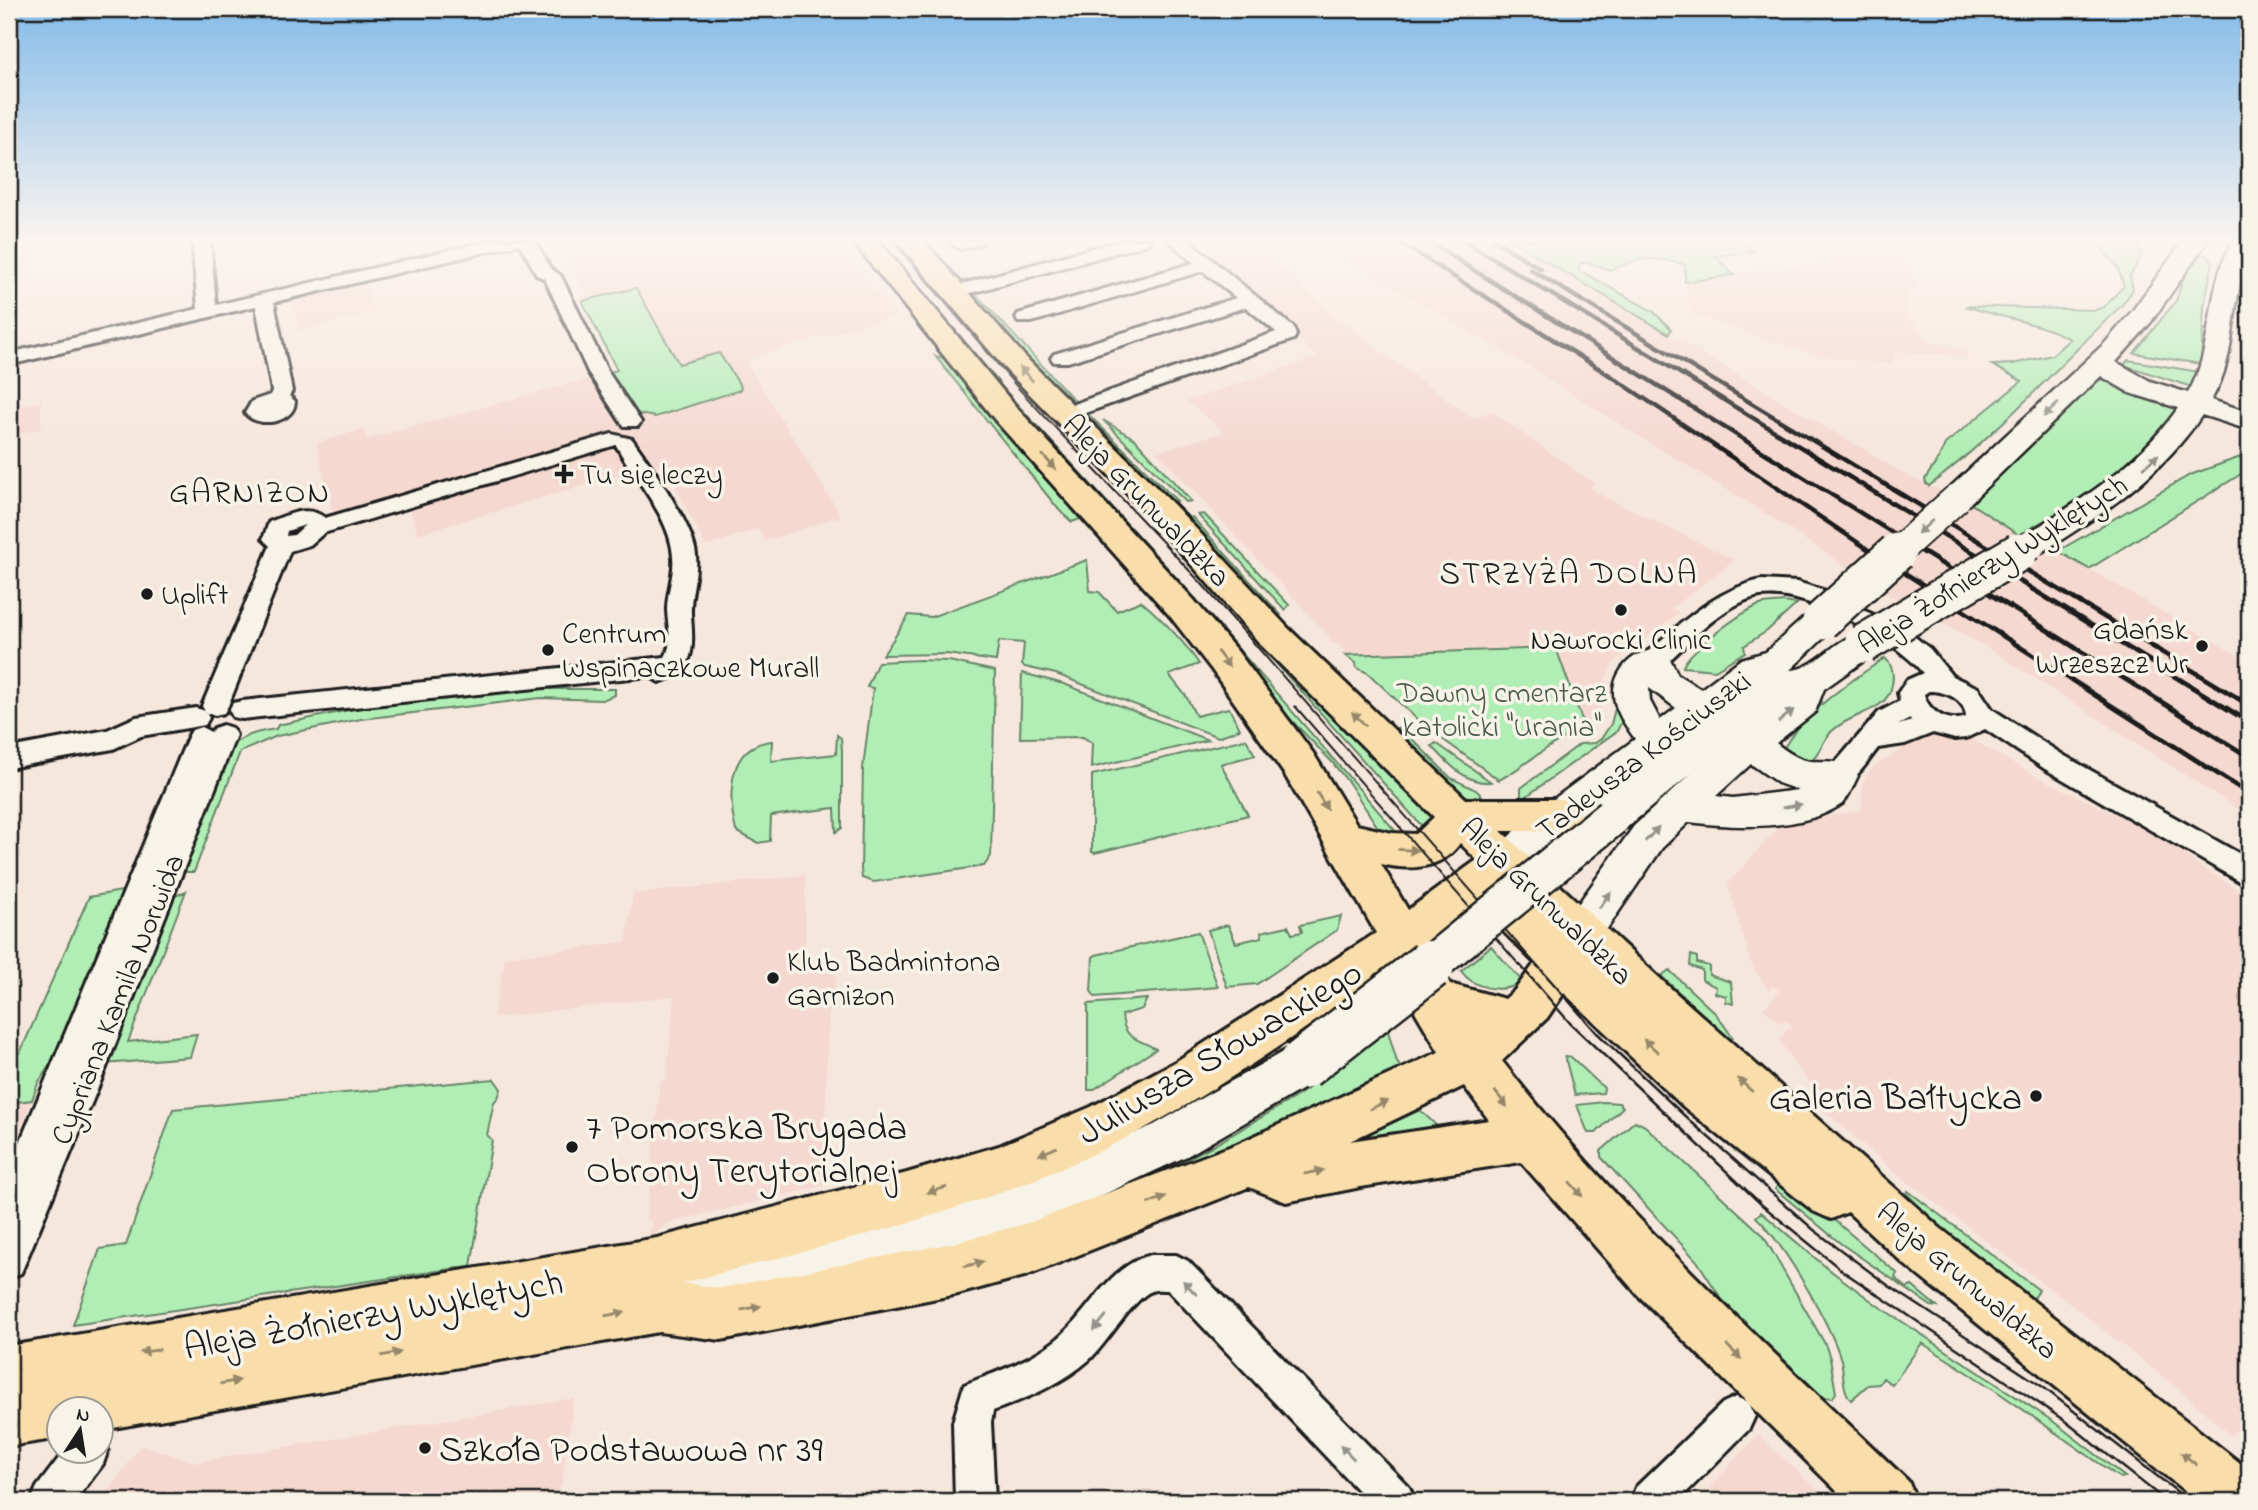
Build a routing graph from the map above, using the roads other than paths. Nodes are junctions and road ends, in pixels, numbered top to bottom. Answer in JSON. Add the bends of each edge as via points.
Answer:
{"nodes":[{"id":1,"x":215,"y":310,"type":"edge"},
{"id":2,"x":266,"y":310,"type":"edge"},
{"id":3,"x":569,"y":310,"type":"edge"},
{"id":4,"x":922,"y":310,"type":"edge"},
{"id":5,"x":971,"y":310,"type":"edge"},
{"id":6,"x":1051,"y":310,"type":"edge"},
{"id":7,"x":1216,"y":310,"type":"edge"},
{"id":8,"x":1262,"y":310,"type":"edge"},
{"id":9,"x":2145,"y":310,"type":"edge"},
{"id":10,"x":2224,"y":310,"type":"edge"},
{"id":11,"x":208,"y":312,"type":"joint"},
{"id":12,"x":1025,"y":318,"type":"dead end"},
{"id":13,"x":1061,"y":358,"type":"dead end"},
{"id":14,"x":9,"y":359,"type":"edge"},
{"id":15,"x":2100,"y":364,"type":"junction"},
{"id":16,"x":278,"y":400,"type":"dead end"},
{"id":17,"x":2198,"y":400,"type":"junction"},
{"id":18,"x":2249,"y":409,"type":"edge"},
{"id":19,"x":1064,"y":414,"type":"junction"},
{"id":20,"x":2249,"y":421,"type":"edge"},
{"id":21,"x":622,"y":434,"type":"junction"},
{"id":22,"x":1872,"y":637,"type":"junction"},
{"id":23,"x":1654,"y":660,"type":"junction"},
{"id":24,"x":1788,"y":676,"type":"junction"},
{"id":25,"x":1944,"y":683,"type":"junction"},
{"id":26,"x":1921,"y":704,"type":"junction"},
{"id":27,"x":1704,"y":708,"type":"junction"},
{"id":28,"x":217,"y":721,"type":"junction"},
{"id":29,"x":1975,"y":721,"type":"junction"},
{"id":30,"x":1658,"y":742,"type":"junction"},
{"id":31,"x":1752,"y":743,"type":"junction"},
{"id":32,"x":9,"y":758,"type":"edge"},
{"id":33,"x":1839,"y":776,"type":"junction"},
{"id":34,"x":1680,"y":806,"type":"junction"},
{"id":35,"x":1457,"y":815,"type":"junction"},
{"id":36,"x":1561,"y":815,"type":"junction"},
{"id":37,"x":1344,"y":838,"type":"junction"},
{"id":38,"x":1494,"y":871,"type":"junction"},
{"id":39,"x":2249,"y":873,"type":"edge"},
{"id":40,"x":1402,"y":939,"type":"junction"},
{"id":41,"x":1572,"y":947,"type":"junction"},
{"id":42,"x":1432,"y":999,"type":"junction"},
{"id":43,"x":1513,"y":1023,"type":"junction"},
{"id":44,"x":1471,"y":1059,"type":"junction"},
{"id":45,"x":1531,"y":1137,"type":"junction"},
{"id":46,"x":1249,"y":1163,"type":"junction"},
{"id":47,"x":9,"y":1210,"type":"edge"},
{"id":48,"x":9,"y":1261,"type":"edge"},
{"id":49,"x":1146,"y":1273,"type":"joint"},
{"id":50,"x":658,"y":1285,"type":"junction"},
{"id":51,"x":9,"y":1373,"type":"edge"},
{"id":52,"x":116,"y":1408,"type":"edge"},
{"id":53,"x":46,"y":1412,"type":"edge"},
{"id":54,"x":1736,"y":1416,"type":"dead end"},
{"id":55,"x":9,"y":1418,"type":"edge"},
{"id":56,"x":79,"y":1464,"type":"edge"},
{"id":57,"x":51,"y":1501,"type":"edge"},
{"id":58,"x":975,"y":1501,"type":"edge"},
{"id":59,"x":1395,"y":1501,"type":"edge"},
{"id":60,"x":1650,"y":1501,"type":"edge"},
{"id":61,"x":1888,"y":1501,"type":"edge"},
{"id":62,"x":2242,"y":1501,"type":"edge"}],
"edges":[{"from":1,"to":11,"type":"street"},
{"from":2,"to":16,"type":"street","via":[[282,391]]},
{"from":3,"to":21,"type":"street","via":[[607,388],[607,406]]},
{"from":4,"to":37,"type":"main road","name":"Aleja Grunwaldzka","one_way":true,"via":[[1006,414],[1225,661],[1299,764]]},
{"from":19,"to":5,"type":"main road","name":"Aleja Grunwaldzka","one_way":true},
{"from":6,"to":12,"type":"street"},
{"from":7,"to":13,"type":"street"},
{"from":8,"to":19,"type":"street","via":[[1286,331],[1285,338]]},
{"from":9,"to":15,"type":"main road","name":"Aleja Żołnierzy Wyklętych"},
{"from":10,"to":17,"type":"main road","name":"Aleja Żołnierzy Wyklętych","via":[[2213,372]]},
{"from":11,"to":14,"type":"street"},
{"from":15,"to":17,"type":"main road","via":[[2140,387]]},
{"from":15,"to":24,"type":"main road","name":"Aleja Żołnierzy Wyklętych","one_way":true,"bridge":true,"via":[[1821,621]]},
{"from":17,"to":18,"type":"main road"},
{"from":17,"to":20,"type":"main road"},
{"from":22,"to":17,"type":"main road","name":"Aleja Żołnierzy Wyklętych","one_way":true,"bridge":true,"via":[[2110,495],[2159,453]]},
{"from":35,"to":19,"type":"main road","name":"Aleja Grunwaldzka","one_way":true,"via":[[1275,637],[1164,513]]},
{"from":21,"to":28,"type":"street","name":"Cypriana Kamila Norwida","via":[[302,533]]},
{"from":21,"to":28,"type":"street","via":[[684,551],[679,600],[683,644],[672,665],[653,676],[626,682],[544,680],[362,699],[298,717]]},
{"from":22,"to":23,"type":"street","via":[[1844,608],[1808,594],[1759,588],[1719,608]]},
{"from":22,"to":24,"type":"main road","name":"Aleja Żołnierzy Wyklętych"},
{"from":22,"to":25,"type":"street","via":[[1911,644]]},
{"from":22,"to":26,"type":"street","via":[[1913,668]]},
{"from":23,"to":27,"type":"main road","via":[[1662,683]]},
{"from":23,"to":30,"type":"main road","via":[[1637,674],[1631,695],[1640,721]]},
{"from":24,"to":27,"type":"main road","name":"Tadeusza Kościuszki","via":[[1753,668]]},
{"from":31,"to":24,"type":"main road","name":"Tadeusza Kościuszki","one_way":true,"via":[[1802,702]]},
{"from":24,"to":50,"type":"main road","name":"Aleja Żołnierzy Wyklętych","bridge":true,"via":[[1370,1014],[1251,1098],[1186,1133],[1059,1190],[995,1213],[842,1252]]},
{"from":25,"to":26,"type":"street","via":[[1930,682]]},
{"from":25,"to":29,"type":"street","via":[[1969,696]]},
{"from":26,"to":29,"type":"street","via":[[1951,729]]},
{"from":26,"to":33,"type":"street","via":[[1905,734],[1874,739]]},
{"from":27,"to":30,"type":"main road","name":"Tadeusza Kościuszki"},
{"from":28,"to":32,"type":"street","via":[[127,741],[113,738]]},
{"from":28,"to":47,"type":"street","name":"Cypriana Kamila Norwida"},
{"from":28,"to":48,"type":"street","name":"Cypriana Kamila Norwida","via":[[84,1083]]},
{"from":29,"to":39,"type":"street","via":[[2018,750],[2054,762]]},
{"from":30,"to":36,"type":"main road","name":"Tadeusza Kościuszki"},
{"from":31,"to":33,"type":"main road","via":[[1793,776]]},
{"from":31,"to":34,"type":"main road","name":"Tadeusza Kościuszki"},
{"from":34,"to":33,"type":"main road","one_way":true,"via":[[1733,813],[1812,802],[1831,792]]},
{"from":41,"to":34,"type":"main road","name":"Tadeusza Kościuszki","one_way":true,"via":[[1641,846]]},
{"from":35,"to":36,"type":"main road"},
{"from":37,"to":35,"type":"main road","one_way":true,"via":[[1420,851],[1439,841]]},
{"from":35,"to":38,"type":"main road","name":"Aleja Grunwaldzka"},
{"from":36,"to":38,"type":"main road","name":"Tadeusza Kościuszki"},
{"from":37,"to":40,"type":"main road","name":"Aleja Grunwaldzka"},
{"from":38,"to":40,"type":"main road","name":"Juliusza Słowackiego"},
{"from":38,"to":41,"type":"main road","name":"Aleja Grunwaldzka"},
{"from":40,"to":42,"type":"main road","name":"Aleja Grunwaldzka"},
{"from":40,"to":50,"type":"main road","name":"Juliusza Słowackiego","one_way":true,"via":[[1192,1077],[1074,1140],[1002,1169]]},
{"from":41,"to":43,"type":"main road","name":"Tadeusza Kościuszki"},
{"from":62,"to":41,"type":"main road","name":"Aleja Grunwaldzka","one_way":true,"via":[[1922,1246],[1824,1189],[1701,1091]]},
{"from":42,"to":43,"type":"main road"},
{"from":42,"to":44,"type":"main road","name":"Aleja Grunwaldzka"},
{"from":43,"to":44,"type":"main road"},
{"from":44,"to":45,"type":"main road","name":"Aleja Grunwaldzka","one_way":true},
{"from":46,"to":44,"type":"main road","one_way":true},
{"from":46,"to":45,"type":"main road","one_way":true,"via":[[1286,1178]]},
{"from":45,"to":61,"type":"main road","name":"Aleja Grunwaldzka","one_way":true,"via":[[1656,1277]]},
{"from":50,"to":46,"type":"main road","one_way":true,"via":[[721,1314],[958,1268],[1068,1235]]},
{"from":49,"to":58,"type":"street","one_way":true,"via":[[1067,1355],[1031,1377],[977,1398],[972,1422]]},
{"from":59,"to":49,"type":"street","one_way":true,"via":[[1176,1273]]},
{"from":50,"to":51,"type":"main road","name":"Aleja Żołnierzy Wyklętych","one_way":true},
{"from":52,"to":50,"type":"main road","name":"Aleja Żołnierzy Wyklętych","one_way":true},
{"from":53,"to":55,"type":"main road"},
{"from":54,"to":60,"type":"street"},
{"from":56,"to":57,"type":"street"}]}
